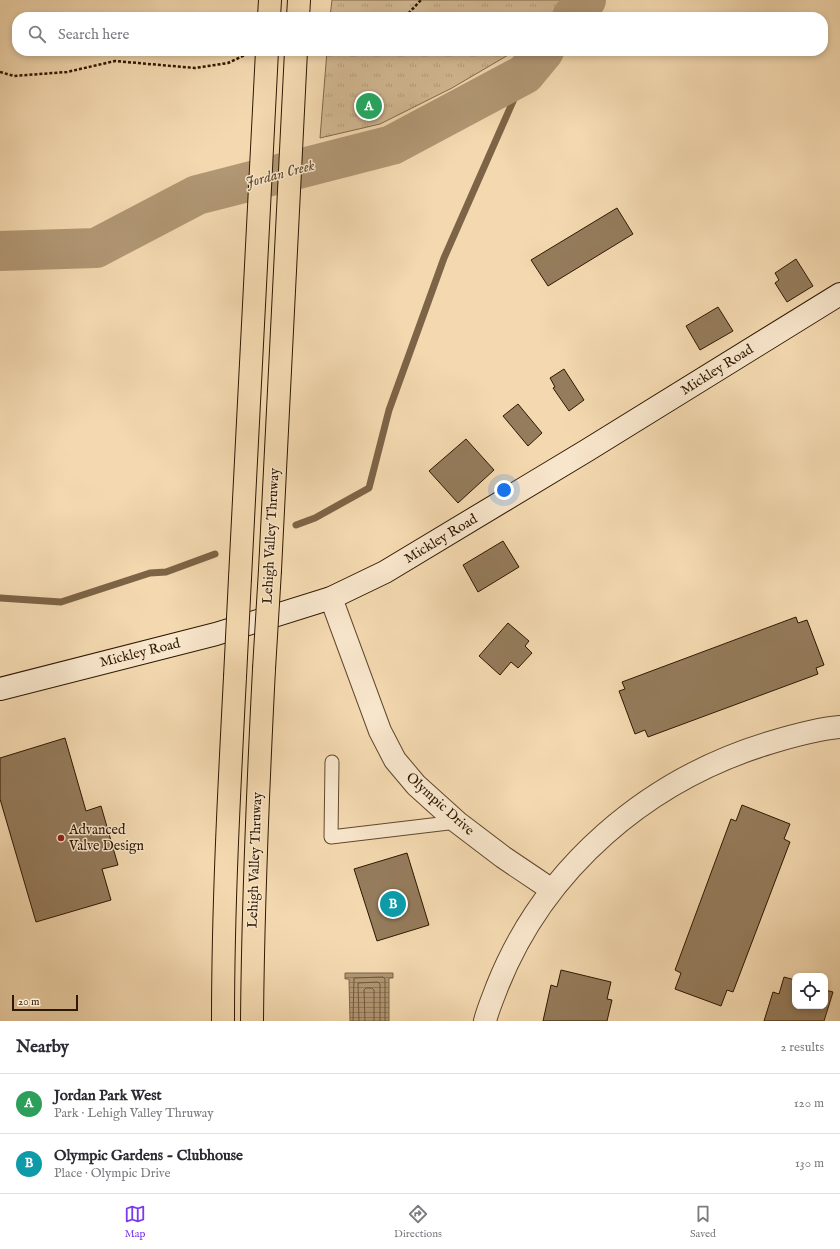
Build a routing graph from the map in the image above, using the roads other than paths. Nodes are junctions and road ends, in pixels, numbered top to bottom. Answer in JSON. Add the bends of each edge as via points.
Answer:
{"nodes":[{"id":1,"x":299,"y":0,"type":"edge"},
{"id":2,"x":298,"y":12,"type":"edge"},
{"id":3,"x":257,"y":56,"type":"edge"},
{"id":4,"x":296,"y":56,"type":"edge"},
{"id":5,"x":840,"y":294,"type":"edge"},
{"id":6,"x":331,"y":598,"type":"junction"},
{"id":7,"x":0,"y":689,"type":"edge"},
{"id":8,"x":840,"y":727,"type":"edge"},
{"id":9,"x":332,"y":762,"type":"dead end"},
{"id":10,"x":457,"y":822,"type":"junction"},
{"id":11,"x":552,"y":890,"type":"junction"},
{"id":12,"x":222,"y":1021,"type":"edge"},
{"id":13,"x":252,"y":1021,"type":"edge"},
{"id":14,"x":485,"y":1021,"type":"edge"}],
"edges":[{"from":1,"to":2,"type":"highway"},
{"from":3,"to":12,"type":"highway","name":"Lehigh Valley Thruway","bridge":true,"via":[[256,266],[227,824]]},
{"from":4,"to":13,"type":"highway","name":"Lehigh Valley Thruway","bridge":true,"via":[[256,825]]},
{"from":5,"to":6,"type":"street","name":"Mickley Road","via":[[385,572]]},
{"from":6,"to":7,"type":"street","name":"Mickley Road","via":[[216,634]]},
{"from":6,"to":10,"type":"street","name":"Olympic Drive","via":[[380,731],[395,760],[416,785]]},
{"from":8,"to":11,"type":"street","via":[[791,736],[749,749],[707,766],[668,787],[633,811],[590,848]]},
{"from":9,"to":10,"type":"lane","via":[[331,837]]},
{"from":10,"to":11,"type":"street","name":"Olympic Drive","via":[[503,858]]},
{"from":11,"to":14,"type":"street","via":[[523,931],[509,958]]}]}
